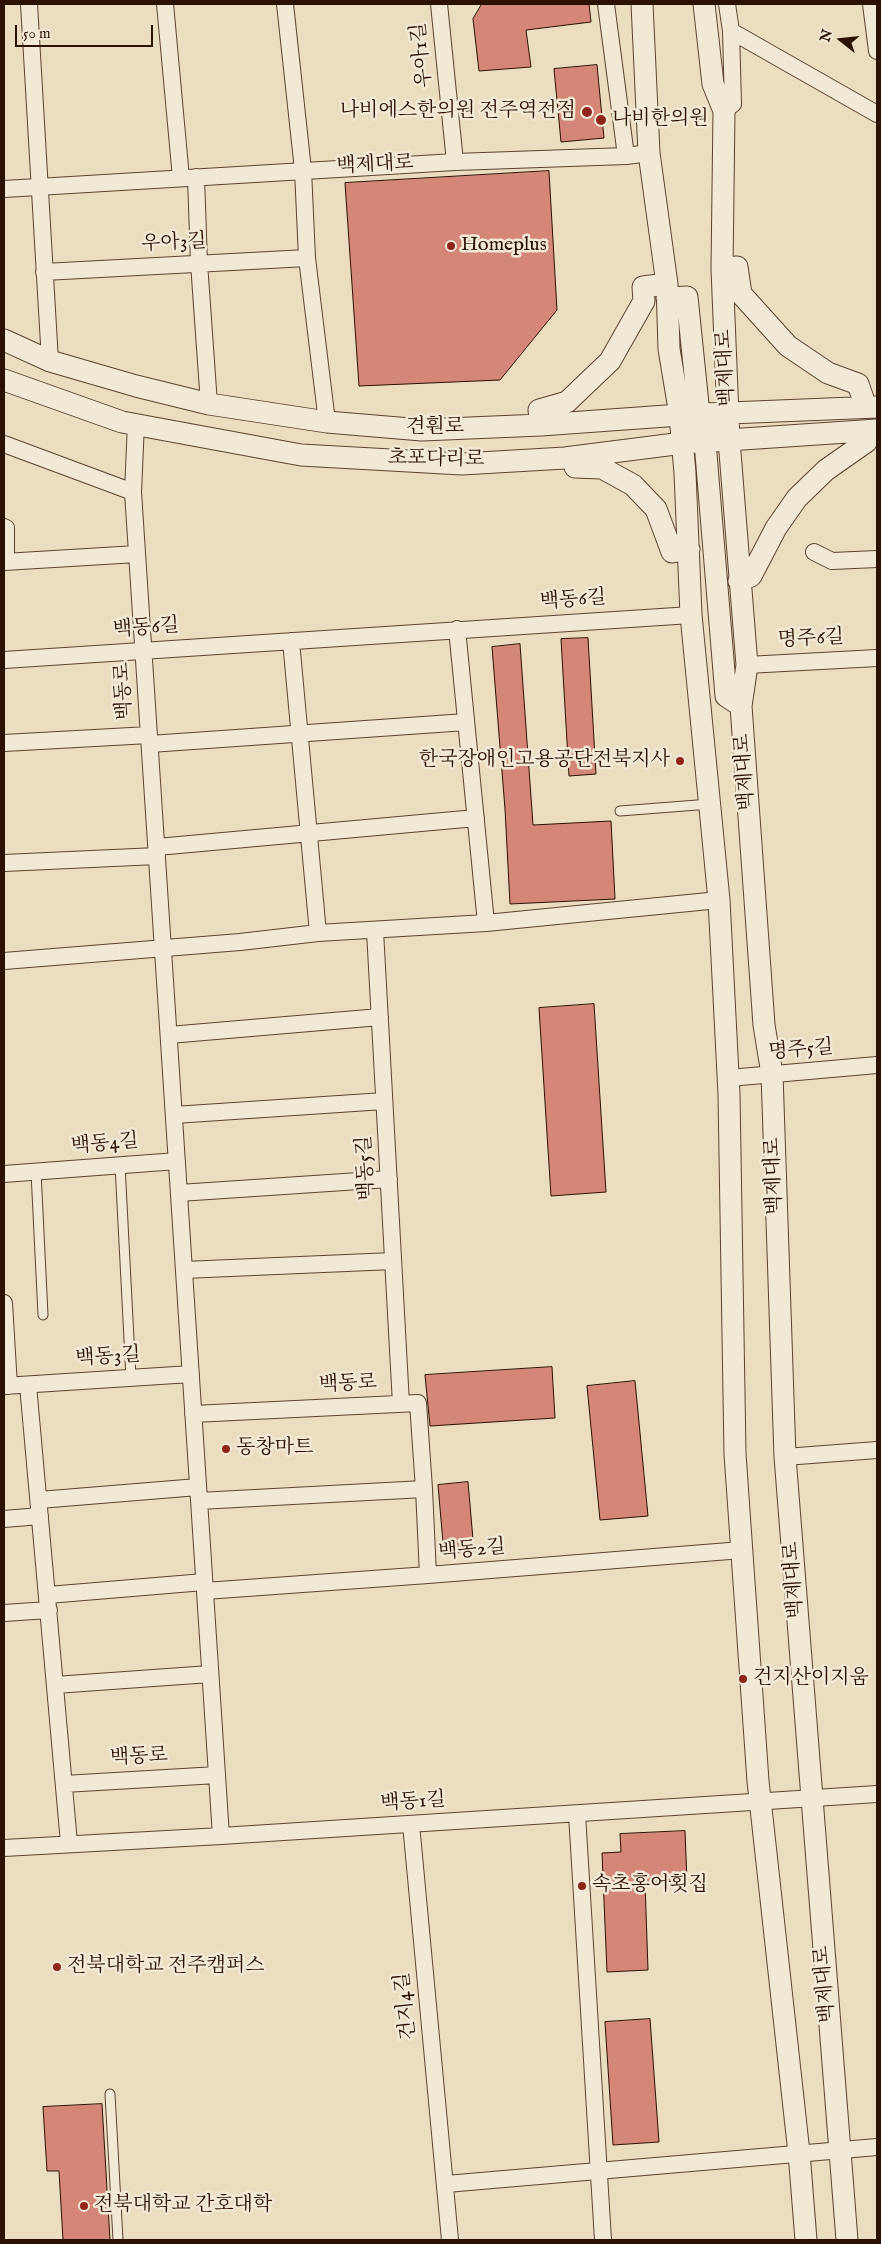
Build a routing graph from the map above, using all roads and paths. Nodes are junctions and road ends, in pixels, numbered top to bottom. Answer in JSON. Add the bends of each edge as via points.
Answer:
{"nodes":[{"id":1,"x":29,"y":4,"type":"edge"},
{"id":2,"x":165,"y":4,"type":"edge"},
{"id":3,"x":285,"y":4,"type":"edge"},
{"id":4,"x":439,"y":4,"type":"edge"},
{"id":5,"x":606,"y":4,"type":"edge"},
{"id":6,"x":642,"y":4,"type":"edge"},
{"id":7,"x":704,"y":4,"type":"edge"},
{"id":8,"x":727,"y":4,"type":"edge"},
{"id":9,"x":871,"y":4,"type":"edge"},
{"id":10,"x":731,"y":31,"type":"junction"},
{"id":11,"x":877,"y":51,"type":"edge"},
{"id":12,"x":724,"y":111,"type":"junction"},
{"id":13,"x":877,"y":114,"type":"edge"},
{"id":14,"x":649,"y":154,"type":"junction"},
{"id":15,"x":626,"y":156,"type":"junction"},
{"id":16,"x":455,"y":162,"type":"junction"},
{"id":17,"x":303,"y":170,"type":"junction"},
{"id":18,"x":189,"y":177,"type":"junction"},
{"id":19,"x":41,"y":187,"type":"junction"},
{"id":20,"x":4,"y":190,"type":"edge"},
{"id":21,"x":306,"y":258,"type":"junction"},
{"id":22,"x":199,"y":264,"type":"junction"},
{"id":23,"x":722,"y":268,"type":"junction"},
{"id":24,"x":44,"y":272,"type":"junction"},
{"id":25,"x":667,"y":291,"type":"junction"},
{"id":26,"x":4,"y":340,"type":"edge"},
{"id":27,"x":50,"y":361,"type":"junction"},
{"id":28,"x":4,"y":380,"type":"edge"},
{"id":29,"x":209,"y":404,"type":"junction"},
{"id":30,"x":872,"y":407,"type":"edge"},
{"id":31,"x":729,"y":414,"type":"junction"},
{"id":32,"x":690,"y":415,"type":"junction"},
{"id":33,"x":327,"y":422,"type":"junction"},
{"id":34,"x":136,"y":423,"type":"junction"},
{"id":35,"x":541,"y":426,"type":"junction"},
{"id":36,"x":871,"y":431,"type":"edge"},
{"id":37,"x":729,"y":440,"type":"junction"},
{"id":38,"x":705,"y":442,"type":"junction"},
{"id":39,"x":683,"y":443,"type":"junction"},
{"id":40,"x":4,"y":444,"type":"edge"},
{"id":41,"x":565,"y":458,"type":"junction"},
{"id":42,"x":134,"y":492,"type":"junction"},
{"id":43,"x":4,"y":527,"type":"edge"},
{"id":44,"x":689,"y":549,"type":"junction"},
{"id":45,"x":814,"y":552,"type":"dead end"},
{"id":46,"x":138,"y":554,"type":"junction"},
{"id":47,"x":877,"y":559,"type":"edge"},
{"id":48,"x":5,"y":562,"type":"edge"},
{"id":49,"x":740,"y":581,"type":"junction"},
{"id":50,"x":691,"y":615,"type":"junction"},
{"id":51,"x":458,"y":630,"type":"junction"},
{"id":52,"x":291,"y":640,"type":"junction"},
{"id":53,"x":144,"y":650,"type":"junction"},
{"id":54,"x":877,"y":658,"type":"edge"},
{"id":55,"x":4,"y":660,"type":"edge"},
{"id":56,"x":746,"y":665,"type":"junction"},
{"id":57,"x":741,"y":706,"type":"junction"},
{"id":58,"x":466,"y":722,"type":"junction"},
{"id":59,"x":300,"y":734,"type":"junction"},
{"id":60,"x":149,"y":739,"type":"junction"},
{"id":61,"x":4,"y":743,"type":"edge"},
{"id":62,"x":710,"y":804,"type":"junction"},
{"id":63,"x":620,"y":811,"type":"dead end"},
{"id":64,"x":476,"y":818,"type":"junction"},
{"id":65,"x":309,"y":833,"type":"junction"},
{"id":66,"x":157,"y":852,"type":"junction"},
{"id":67,"x":4,"y":863,"type":"edge"},
{"id":68,"x":720,"y":900,"type":"junction"},
{"id":69,"x":486,"y":922,"type":"junction"},
{"id":70,"x":375,"y":931,"type":"junction"},
{"id":71,"x":318,"y":933,"type":"junction"},
{"id":72,"x":163,"y":948,"type":"junction"},
{"id":73,"x":4,"y":961,"type":"edge"},
{"id":74,"x":380,"y":1017,"type":"junction"},
{"id":75,"x":169,"y":1035,"type":"junction"},
{"id":76,"x":877,"y":1065,"type":"edge"},
{"id":77,"x":772,"y":1074,"type":"junction"},
{"id":78,"x":729,"y":1078,"type":"junction"},
{"id":79,"x":384,"y":1101,"type":"junction"},
{"id":80,"x":174,"y":1115,"type":"junction"},
{"id":81,"x":177,"y":1160,"type":"junction"},
{"id":82,"x":120,"y":1165,"type":"junction"},
{"id":83,"x":36,"y":1172,"type":"junction"},
{"id":84,"x":4,"y":1174,"type":"edge"},
{"id":85,"x":388,"y":1179,"type":"junction"},
{"id":86,"x":179,"y":1193,"type":"junction"},
{"id":87,"x":393,"y":1261,"type":"junction"},
{"id":88,"x":184,"y":1270,"type":"junction"},
{"id":89,"x":4,"y":1303,"type":"edge"},
{"id":90,"x":43,"y":1315,"type":"dead end"},
{"id":91,"x":191,"y":1374,"type":"junction"},
{"id":92,"x":132,"y":1378,"type":"junction"},
{"id":93,"x":28,"y":1385,"type":"junction"},
{"id":94,"x":6,"y":1386,"type":"edge"},
{"id":95,"x":400,"y":1404,"type":"junction"},
{"id":96,"x":193,"y":1414,"type":"junction"},
{"id":97,"x":877,"y":1450,"type":"edge"},
{"id":98,"x":785,"y":1456,"type":"junction"},
{"id":99,"x":424,"y":1489,"type":"junction"},
{"id":100,"x":198,"y":1494,"type":"junction"},
{"id":101,"x":39,"y":1508,"type":"junction"},
{"id":102,"x":4,"y":1518,"type":"edge"},
{"id":103,"x":742,"y":1550,"type":"junction"},
{"id":104,"x":428,"y":1575,"type":"junction"},
{"id":105,"x":204,"y":1586,"type":"junction"},
{"id":106,"x":48,"y":1603,"type":"junction"},
{"id":107,"x":4,"y":1613,"type":"edge"},
{"id":108,"x":210,"y":1674,"type":"junction"},
{"id":109,"x":55,"y":1685,"type":"junction"},
{"id":110,"x":217,"y":1774,"type":"junction"},
{"id":111,"x":64,"y":1784,"type":"junction"},
{"id":112,"x":877,"y":1794,"type":"edge"},
{"id":113,"x":811,"y":1798,"type":"junction"},
{"id":114,"x":760,"y":1801,"type":"junction"},
{"id":115,"x":576,"y":1814,"type":"junction"},
{"id":116,"x":411,"y":1824,"type":"junction"},
{"id":117,"x":221,"y":1836,"type":"junction"},
{"id":118,"x":69,"y":1843,"type":"junction"},
{"id":119,"x":4,"y":1848,"type":"edge"},
{"id":120,"x":110,"y":2094,"type":"dead end"},
{"id":121,"x":877,"y":2147,"type":"edge"},
{"id":122,"x":839,"y":2150,"type":"junction"},
{"id":123,"x":799,"y":2153,"type":"junction"},
{"id":124,"x":599,"y":2171,"type":"junction"},
{"id":125,"x":446,"y":2184,"type":"junction"},
{"id":126,"x":118,"y":2240,"type":"edge"},
{"id":127,"x":450,"y":2240,"type":"edge"},
{"id":128,"x":603,"y":2240,"type":"edge"},
{"id":129,"x":806,"y":2240,"type":"edge"},
{"id":130,"x":847,"y":2240,"type":"edge"}],
"edges":[{"from":1,"to":19,"type":"street"},
{"from":2,"to":18,"type":"street"},
{"from":3,"to":17,"type":"street"},
{"from":4,"to":16,"type":"street","name":"우아1길"},
{"from":5,"to":15,"type":"street"},
{"from":6,"to":14,"type":"street","name":"백제대로"},
{"from":7,"to":12,"type":"street","name":"백제대로","via":[[712,84]]},
{"from":8,"to":10,"type":"street","name":"백제대로"},
{"from":9,"to":11,"type":"street"},
{"from":10,"to":12,"type":"street","name":"백제대로","via":[[733,104]]},
{"from":10,"to":13,"type":"street"},
{"from":12,"to":23,"type":"street","name":"백제대로"},
{"from":14,"to":15,"type":"street","name":"백제대로"},
{"from":14,"to":25,"type":"street","name":"백제대로"},
{"from":15,"to":16,"type":"street","name":"백제대로"},
{"from":16,"to":17,"type":"street","name":"백제대로"},
{"from":17,"to":18,"type":"street"},
{"from":17,"to":21,"type":"street"},
{"from":18,"to":19,"type":"street"},
{"from":18,"to":22,"type":"street"},
{"from":19,"to":20,"type":"street"},
{"from":19,"to":24,"type":"street"},
{"from":21,"to":22,"type":"street","name":"우아3길"},
{"from":21,"to":33,"type":"street"},
{"from":22,"to":24,"type":"street","name":"우아3길"},
{"from":22,"to":29,"type":"street"},
{"from":23,"to":30,"type":"street","via":[[737,267],[741,294],[788,346],[828,373],[858,384]]},
{"from":23,"to":31,"type":"street","name":"백제대로"},
{"from":24,"to":27,"type":"street"},
{"from":25,"to":32,"type":"street","name":"백제대로","via":[[669,349]]},
{"from":25,"to":35,"type":"street","via":[[643,287],[644,301],[610,361],[567,402],[539,410]]},
{"from":26,"to":27,"type":"street","name":"견훤로"},
{"from":27,"to":29,"type":"street","name":"견훤로"},
{"from":28,"to":34,"type":"street","name":"초포다리로","via":[[122,422]]},
{"from":29,"to":33,"type":"street","name":"견훤로"},
{"from":30,"to":31,"type":"street","name":"견훤로"},
{"from":31,"to":32,"type":"street","name":"견훤로"},
{"from":31,"to":37,"type":"street","name":"백제대로"},
{"from":32,"to":35,"type":"street","name":"견훤로"},
{"from":32,"to":37,"type":"street"},
{"from":32,"to":38,"type":"street"},
{"from":32,"to":39,"type":"street","name":"백제대로"},
{"from":33,"to":35,"type":"street","name":"견훤로","via":[[422,430]]},
{"from":34,"to":41,"type":"street","name":"초포다리로","via":[[301,455],[462,464]]},
{"from":34,"to":42,"type":"street","name":"백동로"},
{"from":36,"to":37,"type":"street","name":"초포다리로"},
{"from":36,"to":49,"type":"street","via":[[866,442],[826,470],[797,498],[776,528],[752,576]]},
{"from":37,"to":38,"type":"street","name":"초포다리로"},
{"from":37,"to":49,"type":"street","name":"백제대로"},
{"from":38,"to":39,"type":"street","name":"초포다리로"},
{"from":38,"to":57,"type":"street","via":[[726,696]]},
{"from":39,"to":41,"type":"street","name":"초포다리로"},
{"from":39,"to":44,"type":"street","name":"백제대로"},
{"from":40,"to":42,"type":"street"},
{"from":41,"to":44,"type":"street","via":[[566,466],[602,468],[633,485],[656,509],[672,552]]},
{"from":42,"to":46,"type":"street","name":"백동로"},
{"from":43,"to":48,"type":"street"},
{"from":44,"to":50,"type":"street","name":"백제대로"},
{"from":45,"to":47,"type":"street","via":[[832,561]]},
{"from":46,"to":48,"type":"street"},
{"from":46,"to":53,"type":"street","name":"백동로"},
{"from":49,"to":56,"type":"street","name":"백제대로"},
{"from":50,"to":51,"type":"street","name":"백동6길"},
{"from":50,"to":62,"type":"street","name":"백제대로"},
{"from":51,"to":52,"type":"street","name":"백동6길"},
{"from":51,"to":58,"type":"street"},
{"from":52,"to":53,"type":"street","name":"백동6길"},
{"from":52,"to":59,"type":"street"},
{"from":53,"to":55,"type":"street","name":"백동6길"},
{"from":53,"to":60,"type":"street","name":"백동로"},
{"from":54,"to":56,"type":"street","name":"명주6길"},
{"from":56,"to":57,"type":"street","name":"백제대로"},
{"from":57,"to":77,"type":"street","name":"백제대로","via":[[764,1025]]},
{"from":58,"to":59,"type":"street"},
{"from":58,"to":64,"type":"street"},
{"from":59,"to":60,"type":"street","name":"백동로"},
{"from":59,"to":65,"type":"street"},
{"from":60,"to":61,"type":"street","name":"백동로"},
{"from":60,"to":66,"type":"street","name":"백동로"},
{"from":62,"to":63,"type":"lane"},
{"from":62,"to":68,"type":"street","name":"백제대로"},
{"from":64,"to":65,"type":"street"},
{"from":64,"to":69,"type":"street"},
{"from":65,"to":66,"type":"street"},
{"from":65,"to":71,"type":"street"},
{"from":66,"to":67,"type":"street"},
{"from":66,"to":72,"type":"street","name":"백동로"},
{"from":68,"to":69,"type":"street"},
{"from":68,"to":78,"type":"street","name":"백제대로"},
{"from":69,"to":70,"type":"street"},
{"from":70,"to":71,"type":"street"},
{"from":70,"to":74,"type":"street","name":"백동5길"},
{"from":71,"to":72,"type":"street"},
{"from":72,"to":73,"type":"street"},
{"from":72,"to":75,"type":"street","name":"백동로"},
{"from":74,"to":75,"type":"street"},
{"from":74,"to":79,"type":"street","name":"백동5길"},
{"from":75,"to":80,"type":"street","name":"백동로"},
{"from":76,"to":77,"type":"street","name":"명주5길"},
{"from":77,"to":78,"type":"street","name":"명주5길"},
{"from":77,"to":98,"type":"street","name":"백제대로"},
{"from":78,"to":103,"type":"street","name":"백제대로","via":[[735,1454]]},
{"from":79,"to":80,"type":"street"},
{"from":79,"to":85,"type":"street","name":"백동5길"},
{"from":80,"to":81,"type":"street","name":"백동로"},
{"from":81,"to":82,"type":"street","name":"백동4길"},
{"from":81,"to":86,"type":"street","name":"백동로"},
{"from":82,"to":83,"type":"street","name":"백동4길"},
{"from":82,"to":92,"type":"lane"},
{"from":83,"to":84,"type":"street","name":"백동4길"},
{"from":83,"to":90,"type":"lane"},
{"from":85,"to":86,"type":"street"},
{"from":85,"to":87,"type":"street","name":"백동5길"},
{"from":86,"to":88,"type":"street","name":"백동로"},
{"from":87,"to":88,"type":"street"},
{"from":87,"to":95,"type":"street","name":"백동5길"},
{"from":88,"to":91,"type":"street","name":"백동로"},
{"from":89,"to":94,"type":"street","name":"백동3길"},
{"from":91,"to":92,"type":"street","name":"백동3길"},
{"from":91,"to":96,"type":"street","name":"백동로"},
{"from":92,"to":93,"type":"street","name":"백동3길"},
{"from":93,"to":94,"type":"street","name":"백동3길"},
{"from":93,"to":101,"type":"street"},
{"from":95,"to":96,"type":"street","name":"백동로"},
{"from":95,"to":99,"type":"street","name":"백동로","via":[[418,1403]]},
{"from":96,"to":100,"type":"street","name":"백동로"},
{"from":97,"to":98,"type":"street"},
{"from":98,"to":113,"type":"street","name":"백제대로"},
{"from":99,"to":100,"type":"street"},
{"from":99,"to":104,"type":"street","name":"백동로"},
{"from":100,"to":101,"type":"street"},
{"from":100,"to":105,"type":"street","name":"백동로"},
{"from":101,"to":102,"type":"street"},
{"from":101,"to":106,"type":"street"},
{"from":103,"to":104,"type":"street","name":"백동2길"},
{"from":103,"to":114,"type":"street","name":"백제대로"},
{"from":104,"to":105,"type":"street","name":"백동2길"},
{"from":105,"to":106,"type":"street"},
{"from":105,"to":108,"type":"street","name":"백동로"},
{"from":106,"to":107,"type":"street"},
{"from":106,"to":109,"type":"street"},
{"from":108,"to":109,"type":"street"},
{"from":108,"to":110,"type":"street","name":"백동로"},
{"from":109,"to":111,"type":"street"},
{"from":110,"to":111,"type":"street","name":"백동로"},
{"from":110,"to":117,"type":"street","name":"백동로"},
{"from":111,"to":118,"type":"street"},
{"from":112,"to":113,"type":"street","name":"백동1길"},
{"from":113,"to":114,"type":"street","name":"백동1길"},
{"from":113,"to":122,"type":"street","name":"백제대로"},
{"from":114,"to":115,"type":"street","name":"백동1길"},
{"from":114,"to":123,"type":"street","name":"백제대로"},
{"from":115,"to":116,"type":"street","name":"백동1길"},
{"from":115,"to":124,"type":"street"},
{"from":116,"to":117,"type":"street","name":"백동1길"},
{"from":116,"to":125,"type":"street","name":"건지4길"},
{"from":117,"to":118,"type":"street","name":"백동1길"},
{"from":118,"to":119,"type":"street","name":"백동1길"},
{"from":120,"to":126,"type":"lane"},
{"from":121,"to":122,"type":"street"},
{"from":122,"to":123,"type":"street"},
{"from":122,"to":130,"type":"street","name":"백제대로"},
{"from":123,"to":124,"type":"street"},
{"from":123,"to":129,"type":"street","name":"백제대로"},
{"from":124,"to":125,"type":"street"},
{"from":124,"to":128,"type":"street"},
{"from":125,"to":127,"type":"street","name":"건지4길"}]}
